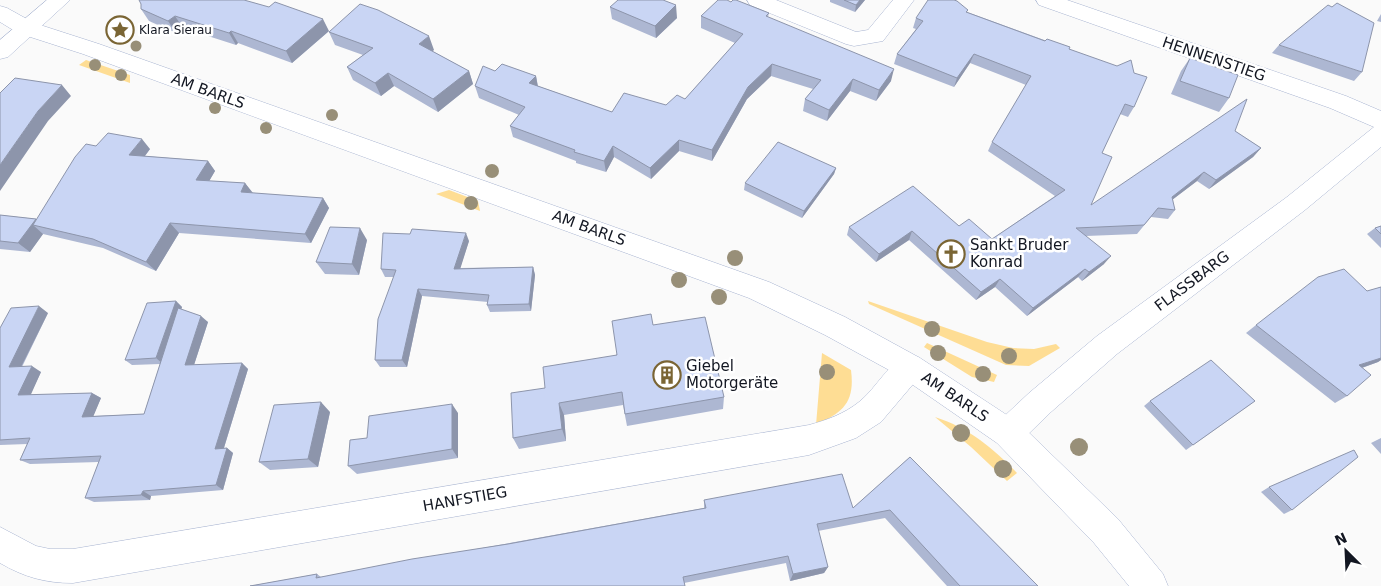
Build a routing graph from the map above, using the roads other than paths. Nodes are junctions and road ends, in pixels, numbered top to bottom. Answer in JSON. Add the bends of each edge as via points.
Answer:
{"nodes":[{"id":1,"x":60,"y":0,"type":"edge"},
{"id":2,"x":757,"y":0,"type":"edge"},
{"id":3,"x":904,"y":0,"type":"edge"},
{"id":4,"x":1046,"y":0,"type":"edge"},
{"id":5,"x":0,"y":13,"type":"edge"},
{"id":6,"x":26,"y":28,"type":"junction"},
{"id":7,"x":0,"y":52,"type":"edge"},
{"id":8,"x":1381,"y":121,"type":"edge"},
{"id":9,"x":1381,"y":134,"type":"edge"},
{"id":10,"x":910,"y":367,"type":"junction"},
{"id":11,"x":1008,"y":433,"type":"junction"},
{"id":12,"x":0,"y":544,"type":"edge"},
{"id":13,"x":1120,"y":546,"type":"junction"},
{"id":14,"x":1151,"y":586,"type":"edge"},
{"id":15,"x":1164,"y":586,"type":"edge"}],
"edges":[{"from":1,"to":6,"type":"street"},
{"from":2,"to":3,"type":"street","via":[[854,39],[875,36]]},
{"from":4,"to":8,"type":"street","name":"HENNENSTIEG","via":[[1338,102]]},
{"from":5,"to":6,"type":"street","name":"AM BARLS"},
{"from":6,"to":7,"type":"street"},
{"from":6,"to":10,"type":"street","name":"AM BARLS","via":[[759,290]]},
{"from":9,"to":11,"type":"street","name":"FLASSBARG","via":[[1090,358]]},
{"from":10,"to":11,"type":"street","name":"AM BARLS"},
{"from":10,"to":12,"type":"street","name":"HANFSTIEG","via":[[870,412],[845,428],[809,440],[73,566],[51,567],[31,563]]},
{"from":11,"to":13,"type":"street","name":"AM BARLS"},
{"from":13,"to":14,"type":"street","name":"AM BARLS"},
{"from":13,"to":15,"type":"street","name":"AM BARLS"}]}
